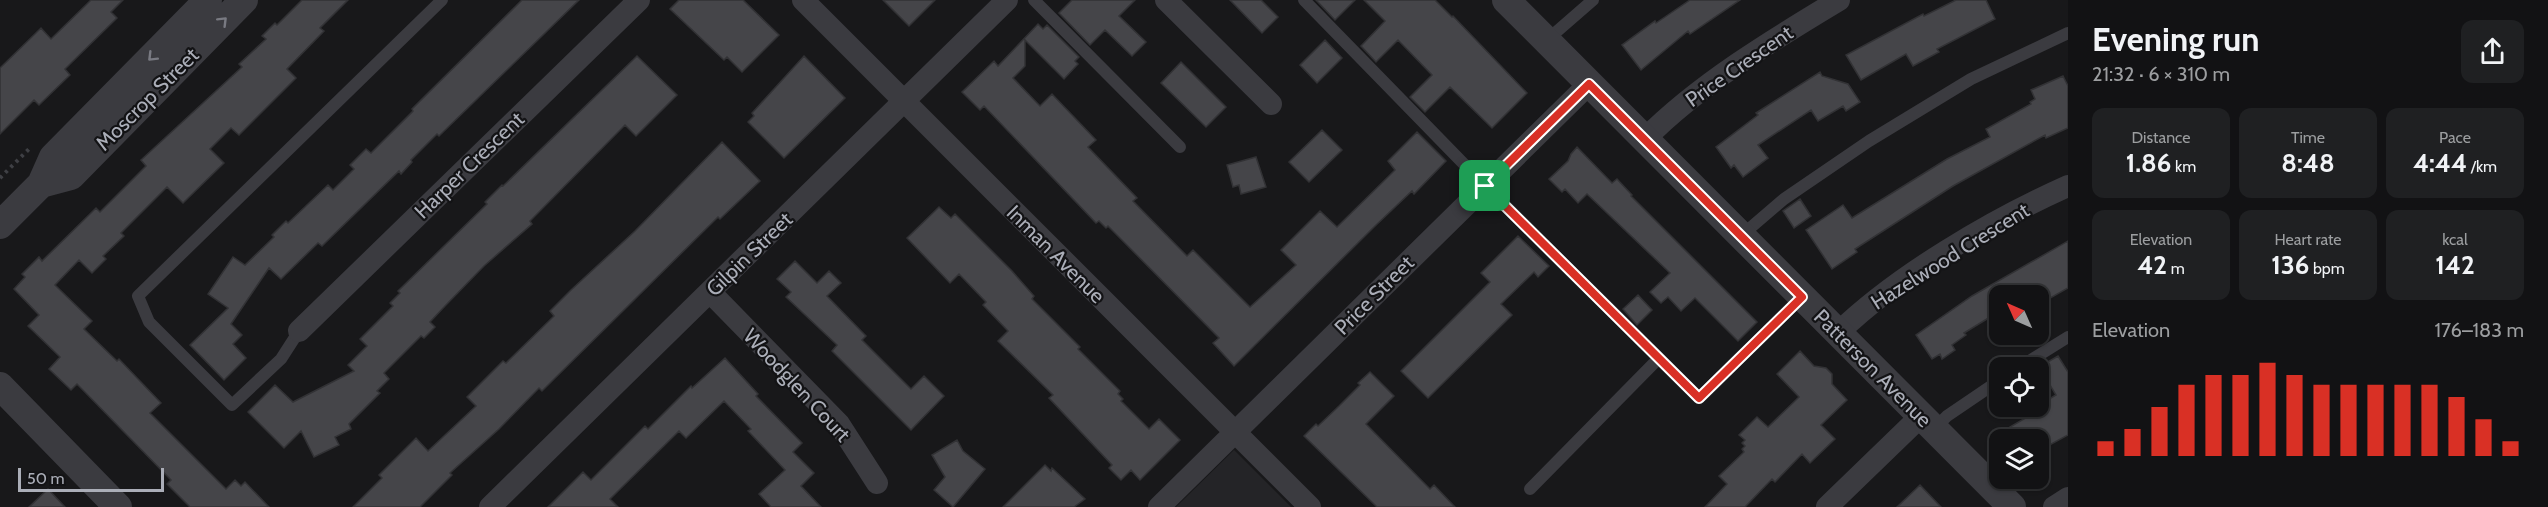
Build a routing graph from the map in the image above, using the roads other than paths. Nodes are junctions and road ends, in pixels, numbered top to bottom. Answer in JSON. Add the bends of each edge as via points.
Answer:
{"nodes":[{"id":1,"x":208,"y":0,"type":"edge"},
{"id":2,"x":244,"y":0,"type":"edge"},
{"id":3,"x":442,"y":0,"type":"edge"},
{"id":4,"x":639,"y":0,"type":"edge"},
{"id":5,"x":803,"y":0,"type":"edge"},
{"id":6,"x":1007,"y":0,"type":"edge"},
{"id":7,"x":1034,"y":0,"type":"edge"},
{"id":8,"x":1166,"y":0,"type":"edge"},
{"id":9,"x":1304,"y":0,"type":"edge"},
{"id":10,"x":1506,"y":0,"type":"edge"},
{"id":11,"x":1593,"y":0,"type":"edge"},
{"id":12,"x":1839,"y":0,"type":"edge"},
{"id":13,"x":2068,"y":33,"type":"edge"},
{"id":14,"x":1546,"y":40,"type":"junction"},
{"id":15,"x":1589,"y":84,"type":"junction"},
{"id":16,"x":905,"y":102,"type":"junction"},
{"id":17,"x":1271,"y":104,"type":"dead end"},
{"id":18,"x":1645,"y":139,"type":"junction"},
{"id":19,"x":1180,"y":147,"type":"dead end"},
{"id":20,"x":41,"y":184,"type":"junction"},
{"id":21,"x":1485,"y":186,"type":"junction"},
{"id":22,"x":2068,"y":186,"type":"edge"},
{"id":23,"x":0,"y":225,"type":"edge"},
{"id":24,"x":1742,"y":235,"type":"junction"},
{"id":25,"x":710,"y":292,"type":"junction"},
{"id":26,"x":1802,"y":297,"type":"junction"},
{"id":27,"x":299,"y":331,"type":"joint"},
{"id":28,"x":1839,"y":333,"type":"junction"},
{"id":29,"x":2068,"y":337,"type":"edge"},
{"id":30,"x":2036,"y":357,"type":"edge"},
{"id":31,"x":1659,"y":358,"type":"junction"},
{"id":32,"x":0,"y":386,"type":"edge"},
{"id":33,"x":1989,"y":387,"type":"edge"},
{"id":34,"x":1928,"y":423,"type":"junction"},
{"id":35,"x":1235,"y":433,"type":"junction"},
{"id":36,"x":877,"y":483,"type":"dead end"},
{"id":37,"x":1530,"y":489,"type":"dead end"},
{"id":38,"x":2068,"y":498,"type":"edge"},
{"id":39,"x":118,"y":507,"type":"edge"},
{"id":40,"x":490,"y":507,"type":"edge"},
{"id":41,"x":1159,"y":507,"type":"edge"},
{"id":42,"x":1310,"y":507,"type":"edge"},
{"id":43,"x":1827,"y":507,"type":"edge"},
{"id":44,"x":2012,"y":507,"type":"edge"},
{"id":45,"x":2054,"y":507,"type":"edge"}],
"edges":[{"from":1,"to":20,"type":"street","name":"Moscrop Street","one_way":true,"via":[[53,157]]},
{"from":20,"to":2,"type":"street","name":"Moscrop Street","one_way":true,"via":[[71,176]]},
{"from":3,"to":27,"type":"lane","via":[[138,296],[148,322],[232,405],[281,359]]},
{"from":4,"to":27,"type":"street","name":"Harper Crescent"},
{"from":5,"to":16,"type":"street","name":"Inman Avenue"},
{"from":6,"to":16,"type":"street","name":"Gilpin Street"},
{"from":7,"to":19,"type":"lane"},
{"from":8,"to":17,"type":"street"},
{"from":9,"to":21,"type":"lane"},
{"from":10,"to":14,"type":"street","name":"Patterson Avenue"},
{"from":11,"to":14,"type":"lane"},
{"from":12,"to":18,"type":"street","name":"Price Crescent","via":[[1737,65],[1666,117]]},
{"from":13,"to":24,"type":"lane","via":[[1971,80],[1869,141],[1784,199]]},
{"from":14,"to":15,"type":"street","name":"Patterson Avenue"},
{"from":15,"to":18,"type":"street","name":"Patterson Avenue"},
{"from":15,"to":21,"type":"street","name":"Price Street"},
{"from":16,"to":25,"type":"street","name":"Gilpin Street"},
{"from":16,"to":35,"type":"street","name":"Inman Avenue"},
{"from":18,"to":24,"type":"street","name":"Patterson Avenue"},
{"from":20,"to":23,"type":"street","name":"Moscrop Street"},
{"from":21,"to":31,"type":"lane"},
{"from":21,"to":35,"type":"street","name":"Price Street"},
{"from":22,"to":28,"type":"street","name":"Hazelwood Crescent","via":[[1983,230],[1908,278],[1860,312]]},
{"from":24,"to":26,"type":"street","name":"Patterson Avenue"},
{"from":25,"to":36,"type":"street","name":"Woodglen Court","via":[[839,424]]},
{"from":25,"to":40,"type":"street","name":"Gilpin Street"},
{"from":26,"to":28,"type":"street","name":"Patterson Avenue"},
{"from":26,"to":31,"type":"lane","via":[[1699,398]]},
{"from":28,"to":34,"type":"street","name":"Patterson Avenue"},
{"from":29,"to":30,"type":"lane"},
{"from":31,"to":37,"type":"lane"},
{"from":32,"to":39,"type":"street"},
{"from":33,"to":34,"type":"lane","via":[[1947,416]]},
{"from":34,"to":43,"type":"street"},
{"from":34,"to":44,"type":"street","name":"Patterson Avenue"},
{"from":35,"to":41,"type":"street","name":"Price Street"},
{"from":35,"to":42,"type":"street","name":"Inman Avenue"},
{"from":38,"to":45,"type":"street"}]}
